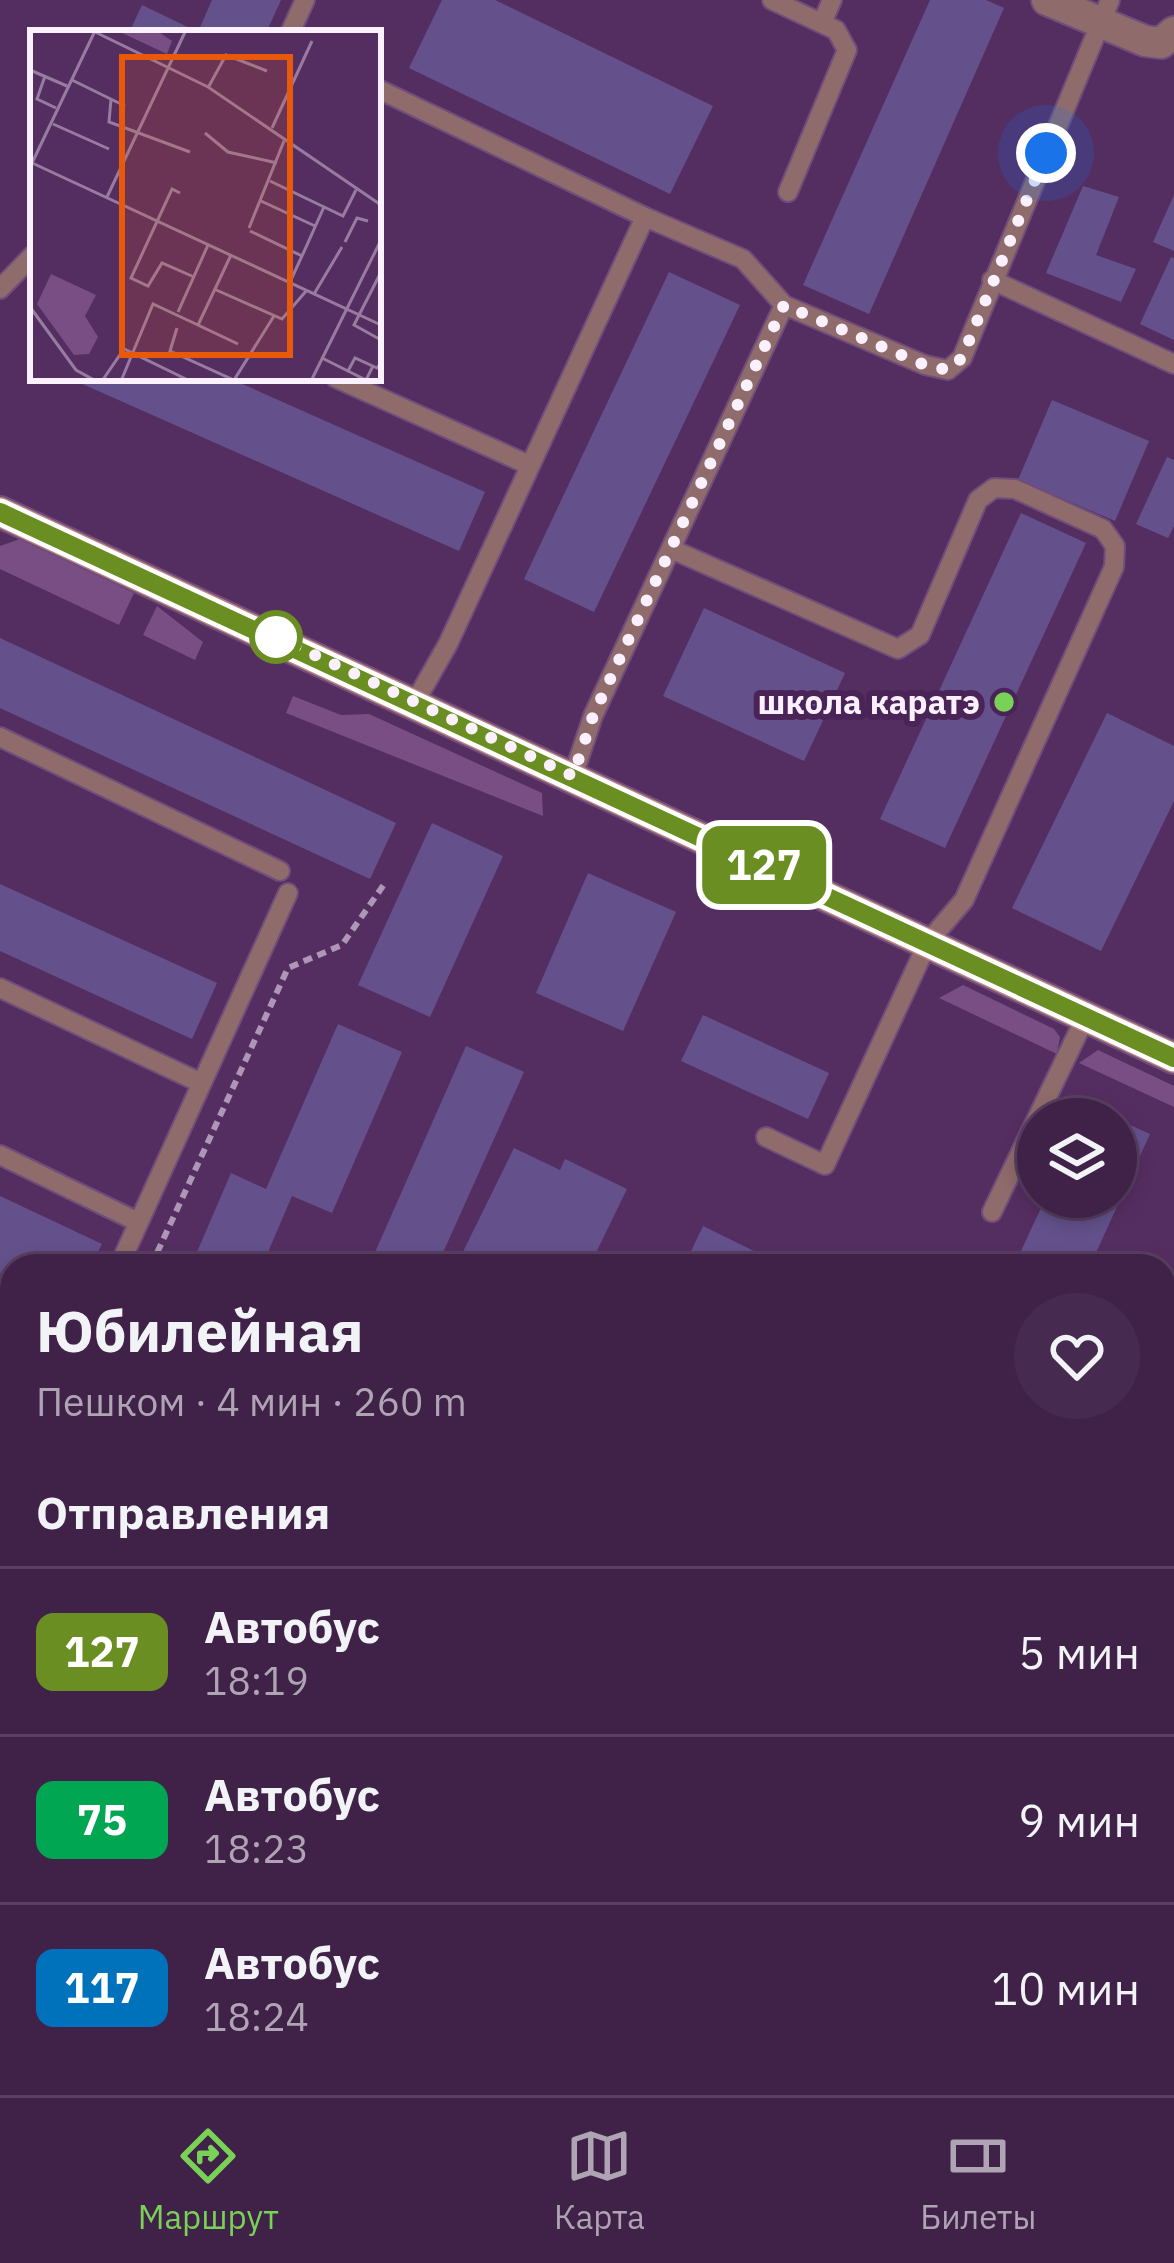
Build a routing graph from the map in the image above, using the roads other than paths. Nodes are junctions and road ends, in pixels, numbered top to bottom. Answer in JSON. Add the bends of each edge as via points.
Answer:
{"nodes":[{"id":1,"x":305,"y":0,"type":"edge"},
{"id":2,"x":772,"y":0,"type":"edge"},
{"id":3,"x":832,"y":0,"type":"edge"},
{"id":4,"x":1047,"y":0,"type":"edge"},
{"id":5,"x":1104,"y":13,"type":"edge"},
{"id":6,"x":822,"y":23,"type":"junction"},
{"id":7,"x":291,"y":30,"type":"edge"},
{"id":8,"x":1174,"y":32,"type":"edge"},
{"id":9,"x":381,"y":90,"type":"edge"},
{"id":10,"x":788,"y":192,"type":"dead end"},
{"id":11,"x":645,"y":217,"type":"junction"},
{"id":12,"x":30,"y":258,"type":"edge"},
{"id":13,"x":992,"y":280,"type":"junction"},
{"id":14,"x":0,"y":289,"type":"edge"},
{"id":15,"x":784,"y":305,"type":"junction"},
{"id":16,"x":1174,"y":364,"type":"edge"},
{"id":17,"x":343,"y":381,"type":"edge"},
{"id":18,"x":529,"y":465,"type":"junction"},
{"id":19,"x":0,"y":512,"type":"edge"},
{"id":20,"x":670,"y":549,"type":"junction"},
{"id":21,"x":415,"y":702,"type":"junction"},
{"id":22,"x":0,"y":736,"type":"edge"},
{"id":23,"x":573,"y":776,"type":"junction"},
{"id":24,"x":280,"y":871,"type":"dead end"},
{"id":25,"x":289,"y":892,"type":"dead end"},
{"id":26,"x":928,"y":942,"type":"junction"},
{"id":27,"x":0,"y":988,"type":"edge"},
{"id":28,"x":1086,"y":1016,"type":"junction"},
{"id":29,"x":1174,"y":1058,"type":"edge"},
{"id":30,"x":201,"y":1083,"type":"junction"},
{"id":31,"x":766,"y":1137,"type":"dead end"},
{"id":32,"x":0,"y":1155,"type":"edge"},
{"id":33,"x":992,"y":1212,"type":"dead end"},
{"id":34,"x":136,"y":1221,"type":"junction"},
{"id":35,"x":124,"y":1254,"type":"edge"}],
"edges":[{"from":1,"to":7,"type":"lane"},
{"from":2,"to":6,"type":"lane"},
{"from":3,"to":6,"type":"lane"},
{"from":4,"to":5,"type":"street"},
{"from":5,"to":8,"type":"street","via":[[1161,43]]},
{"from":5,"to":13,"type":"lane"},
{"from":6,"to":10,"type":"lane","via":[[842,36],[847,60]]},
{"from":9,"to":11,"type":"lane"},
{"from":11,"to":15,"type":"lane","via":[[743,260]]},
{"from":11,"to":18,"type":"lane"},
{"from":12,"to":14,"type":"lane"},
{"from":13,"to":15,"type":"lane","via":[[962,358],[948,370]]},
{"from":13,"to":16,"type":"lane"},
{"from":15,"to":20,"type":"lane"},
{"from":17,"to":18,"type":"lane"},
{"from":18,"to":21,"type":"lane"},
{"from":19,"to":21,"type":"street"},
{"from":20,"to":23,"type":"lane"},
{"from":20,"to":26,"type":"lane","via":[[898,650],[920,634],[984,493],[1015,489],[1110,537],[1114,567],[964,900]]},
{"from":21,"to":23,"type":"street"},
{"from":22,"to":24,"type":"lane"},
{"from":23,"to":26,"type":"street"},
{"from":25,"to":30,"type":"lane"},
{"from":26,"to":28,"type":"street"},
{"from":26,"to":31,"type":"lane","via":[[825,1165]]},
{"from":27,"to":30,"type":"lane"},
{"from":28,"to":29,"type":"street"},
{"from":28,"to":33,"type":"lane"},
{"from":30,"to":34,"type":"lane"},
{"from":32,"to":34,"type":"lane"},
{"from":34,"to":35,"type":"lane"}]}
